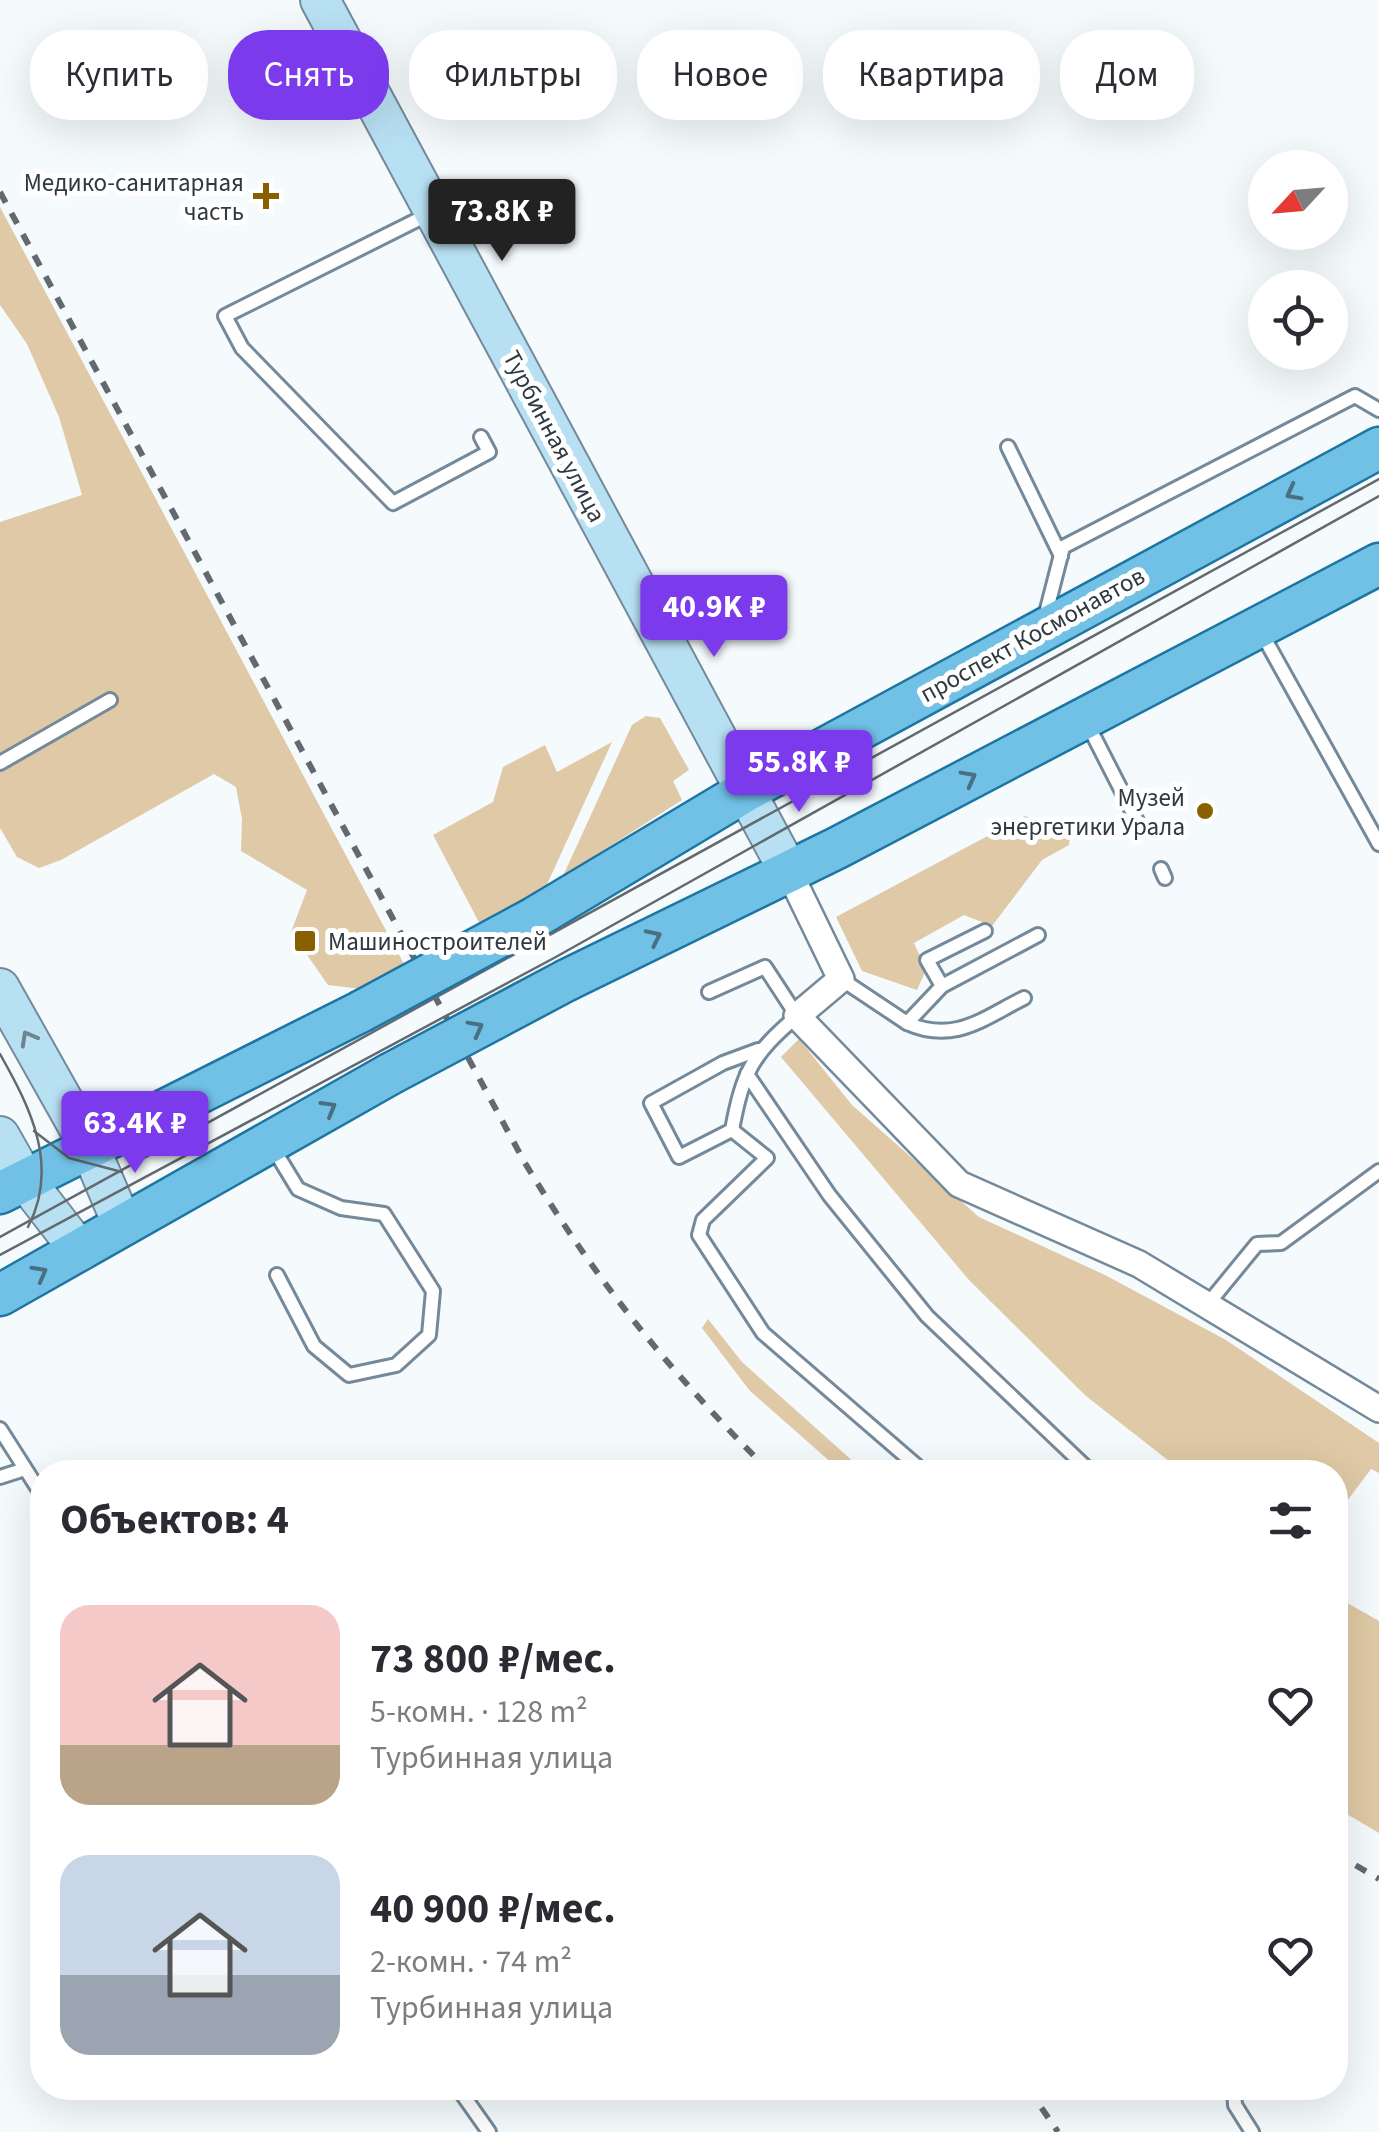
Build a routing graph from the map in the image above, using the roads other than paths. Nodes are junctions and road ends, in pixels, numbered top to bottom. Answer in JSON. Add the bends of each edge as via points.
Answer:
{"nodes":[{"id":1,"x":320,"y":0,"type":"edge"},
{"id":2,"x":435,"y":211,"type":"junction"},
{"id":3,"x":1379,"y":410,"type":"edge"},
{"id":4,"x":481,"y":437,"type":"dead end"},
{"id":5,"x":1008,"y":447,"type":"dead end"},
{"id":6,"x":1379,"y":448,"type":"edge"},
{"id":7,"x":1060,"y":556,"type":"junction"},
{"id":8,"x":1379,"y":564,"type":"edge"},
{"id":9,"x":1043,"y":626,"type":"junction"},
{"id":10,"x":1260,"y":630,"type":"junction"},
{"id":11,"x":110,"y":700,"type":"dead end"},
{"id":12,"x":1084,"y":716,"type":"junction"},
{"id":13,"x":0,"y":763,"type":"edge"},
{"id":14,"x":746,"y":791,"type":"junction"},
{"id":15,"x":1137,"y":822,"type":"dead end"},
{"id":16,"x":1379,"y":844,"type":"edge"},
{"id":17,"x":790,"y":872,"type":"junction"},
{"id":18,"x":985,"y":931,"type":"dead end"},
{"id":19,"x":1038,"y":935,"type":"dead end"},
{"id":20,"x":840,"y":979,"type":"junction"},
{"id":21,"x":942,"y":986,"type":"junction"},
{"id":22,"x":0,"y":988,"type":"edge"},
{"id":23,"x":709,"y":992,"type":"dead end"},
{"id":24,"x":1024,"y":998,"type":"dead end"},
{"id":25,"x":797,"y":1016,"type":"junction"},
{"id":26,"x":907,"y":1022,"type":"junction"},
{"id":27,"x":758,"y":1050,"type":"junction"},
{"id":28,"x":748,"y":1074,"type":"junction"},
{"id":29,"x":732,"y":1130,"type":"junction"},
{"id":30,"x":0,"y":1136,"type":"edge"},
{"id":31,"x":270,"y":1142,"type":"junction"},
{"id":32,"x":90,"y":1148,"type":"junction"},
{"id":33,"x":1379,"y":1171,"type":"edge"},
{"id":34,"x":12,"y":1187,"type":"edge"},
{"id":35,"x":123,"y":1226,"type":"junction"},
{"id":36,"x":80,"y":1251,"type":"junction"},
{"id":37,"x":276,"y":1275,"type":"dead end"},
{"id":38,"x":0,"y":1295,"type":"edge"},
{"id":39,"x":1206,"y":1305,"type":"junction"},
{"id":40,"x":1379,"y":1410,"type":"edge"},
{"id":41,"x":0,"y":1430,"type":"edge"},
{"id":42,"x":910,"y":1460,"type":"edge"},
{"id":43,"x":1078,"y":1460,"type":"edge"},
{"id":44,"x":25,"y":1470,"type":"junction"},
{"id":45,"x":0,"y":1477,"type":"edge"},
{"id":46,"x":30,"y":1477,"type":"edge"},
{"id":47,"x":466,"y":2100,"type":"edge"},
{"id":48,"x":1235,"y":2100,"type":"edge"},
{"id":49,"x":489,"y":2132,"type":"edge"},
{"id":50,"x":1252,"y":2132,"type":"edge"}],
"edges":[{"from":1,"to":2,"type":"main road","name":"Турбинная улица"},
{"from":2,"to":4,"type":"lane","via":[[225,316],[242,348],[393,503],[490,452]]},
{"from":2,"to":14,"type":"main road","name":"Турбинная улица"},
{"from":3,"to":7,"type":"lane","via":[[1356,396],[1063,547]]},
{"from":5,"to":7,"type":"lane"},
{"from":6,"to":9,"type":"main road","name":"проспект Космонавтов","one_way":true},
{"from":7,"to":9,"type":"lane"},
{"from":8,"to":10,"type":"main road"},
{"from":9,"to":14,"type":"main road","name":"проспект Космонавтов"},
{"from":10,"to":12,"type":"main road"},
{"from":10,"to":16,"type":"lane"},
{"from":11,"to":13,"type":"lane"},
{"from":12,"to":15,"type":"lane"},
{"from":17,"to":12,"type":"main road","one_way":true},
{"from":14,"to":17,"type":"main road","name":"Турбинная улица"},
{"from":14,"to":32,"type":"main road","name":"проспект Космонавтов","bridge":true,"via":[[534,918]]},
{"from":17,"to":20,"type":"street"},
{"from":31,"to":17,"type":"main road","one_way":true,"bridge":true,"via":[[567,980]]},
{"from":18,"to":21,"type":"lane","via":[[928,960]]},
{"from":19,"to":21,"type":"lane"},
{"from":20,"to":25,"type":"street"},
{"from":20,"to":26,"type":"lane"},
{"from":21,"to":26,"type":"lane"},
{"from":32,"to":22,"type":"main road","one_way":true},
{"from":23,"to":25,"type":"lane","via":[[765,966]]},
{"from":24,"to":26,"type":"lane","via":[[956,1032],[927,1032]]},
{"from":25,"to":27,"type":"lane"},
{"from":25,"to":39,"type":"street","via":[[960,1184],[1178,1279]]},
{"from":27,"to":28,"type":"lane"},
{"from":27,"to":29,"type":"lane","via":[[650,1103],[679,1158]]},
{"from":28,"to":29,"type":"lane"},
{"from":28,"to":43,"type":"lane","via":[[830,1196],[927,1316]]},
{"from":29,"to":42,"type":"lane","via":[[766,1158],[702,1220],[699,1234],[763,1333]]},
{"from":30,"to":34,"type":"main road"},
{"from":31,"to":35,"type":"main road"},
{"from":31,"to":37,"type":"lane","via":[[298,1189],[342,1208],[384,1214],[433,1291],[430,1336],[396,1365],[348,1375],[314,1346]]},
{"from":32,"to":34,"type":"main road","name":"проспект Космонавтов"},
{"from":32,"to":35,"type":"main road"},
{"from":33,"to":39,"type":"lane","via":[[1282,1243],[1257,1244]]},
{"from":34,"to":36,"type":"main road"},
{"from":35,"to":36,"type":"main road"},
{"from":38,"to":36,"type":"main road","one_way":true},
{"from":39,"to":40,"type":"street"},
{"from":41,"to":44,"type":"lane"},
{"from":44,"to":45,"type":"lane"},
{"from":44,"to":46,"type":"lane"},
{"from":47,"to":49,"type":"lane"},
{"from":48,"to":50,"type":"lane"}]}
